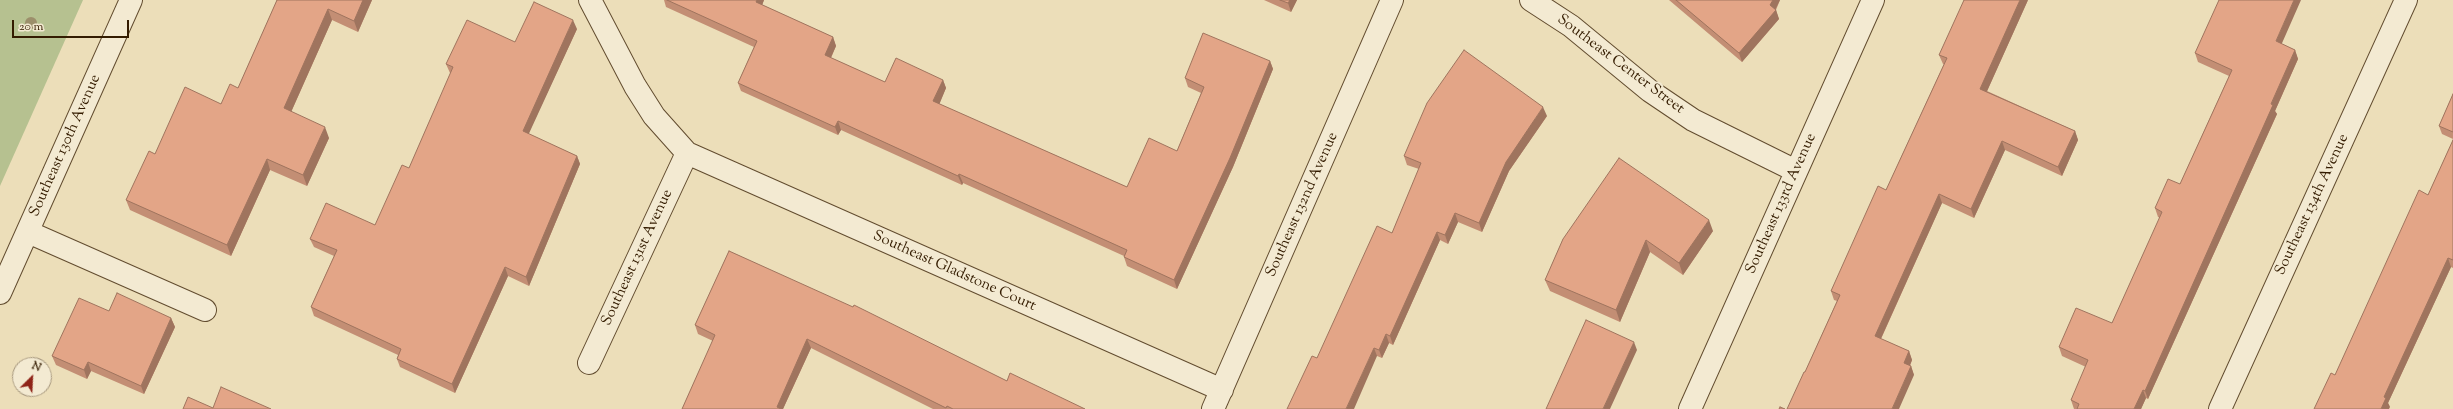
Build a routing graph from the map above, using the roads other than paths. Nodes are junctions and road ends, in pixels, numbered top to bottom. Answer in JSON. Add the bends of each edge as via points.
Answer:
{"nodes":[{"id":1,"x":131,"y":0,"type":"edge"},
{"id":2,"x":590,"y":0,"type":"edge"},
{"id":3,"x":1392,"y":0,"type":"edge"},
{"id":4,"x":1531,"y":0,"type":"edge"},
{"id":5,"x":1873,"y":0,"type":"edge"},
{"id":6,"x":2406,"y":0,"type":"edge"},
{"id":7,"x":687,"y":153,"type":"junction"},
{"id":8,"x":1796,"y":171,"type":"junction"},
{"id":9,"x":28,"y":232,"type":"junction"},
{"id":10,"x":0,"y":293,"type":"edge"},
{"id":11,"x":205,"y":310,"type":"dead end"},
{"id":12,"x":589,"y":363,"type":"dead end"},
{"id":13,"x":1217,"y":400,"type":"edge"},
{"id":14,"x":1690,"y":409,"type":"edge"},
{"id":15,"x":2220,"y":409,"type":"edge"}],
"edges":[{"from":1,"to":9,"type":"street","name":"Southeast 130th Avenue"},
{"from":2,"to":7,"type":"street","via":[[646,104]]},
{"from":3,"to":13,"type":"street","name":"Southeast 132nd Avenue"},
{"from":4,"to":8,"type":"street","name":"Southeast Center Street","via":[[1571,26],[1650,91],[1693,120]]},
{"from":5,"to":8,"type":"street","name":"Southeast 133rd Avenue"},
{"from":6,"to":15,"type":"street","name":"Southeast 134th Avenue"},
{"from":7,"to":12,"type":"street","name":"Southeast 131st Avenue"},
{"from":7,"to":13,"type":"street","name":"Southeast Gladstone Court"},
{"from":8,"to":14,"type":"street","name":"Southeast 133rd Avenue"},
{"from":9,"to":10,"type":"street","name":"Southeast 130th Avenue"},
{"from":9,"to":11,"type":"street"}]}
